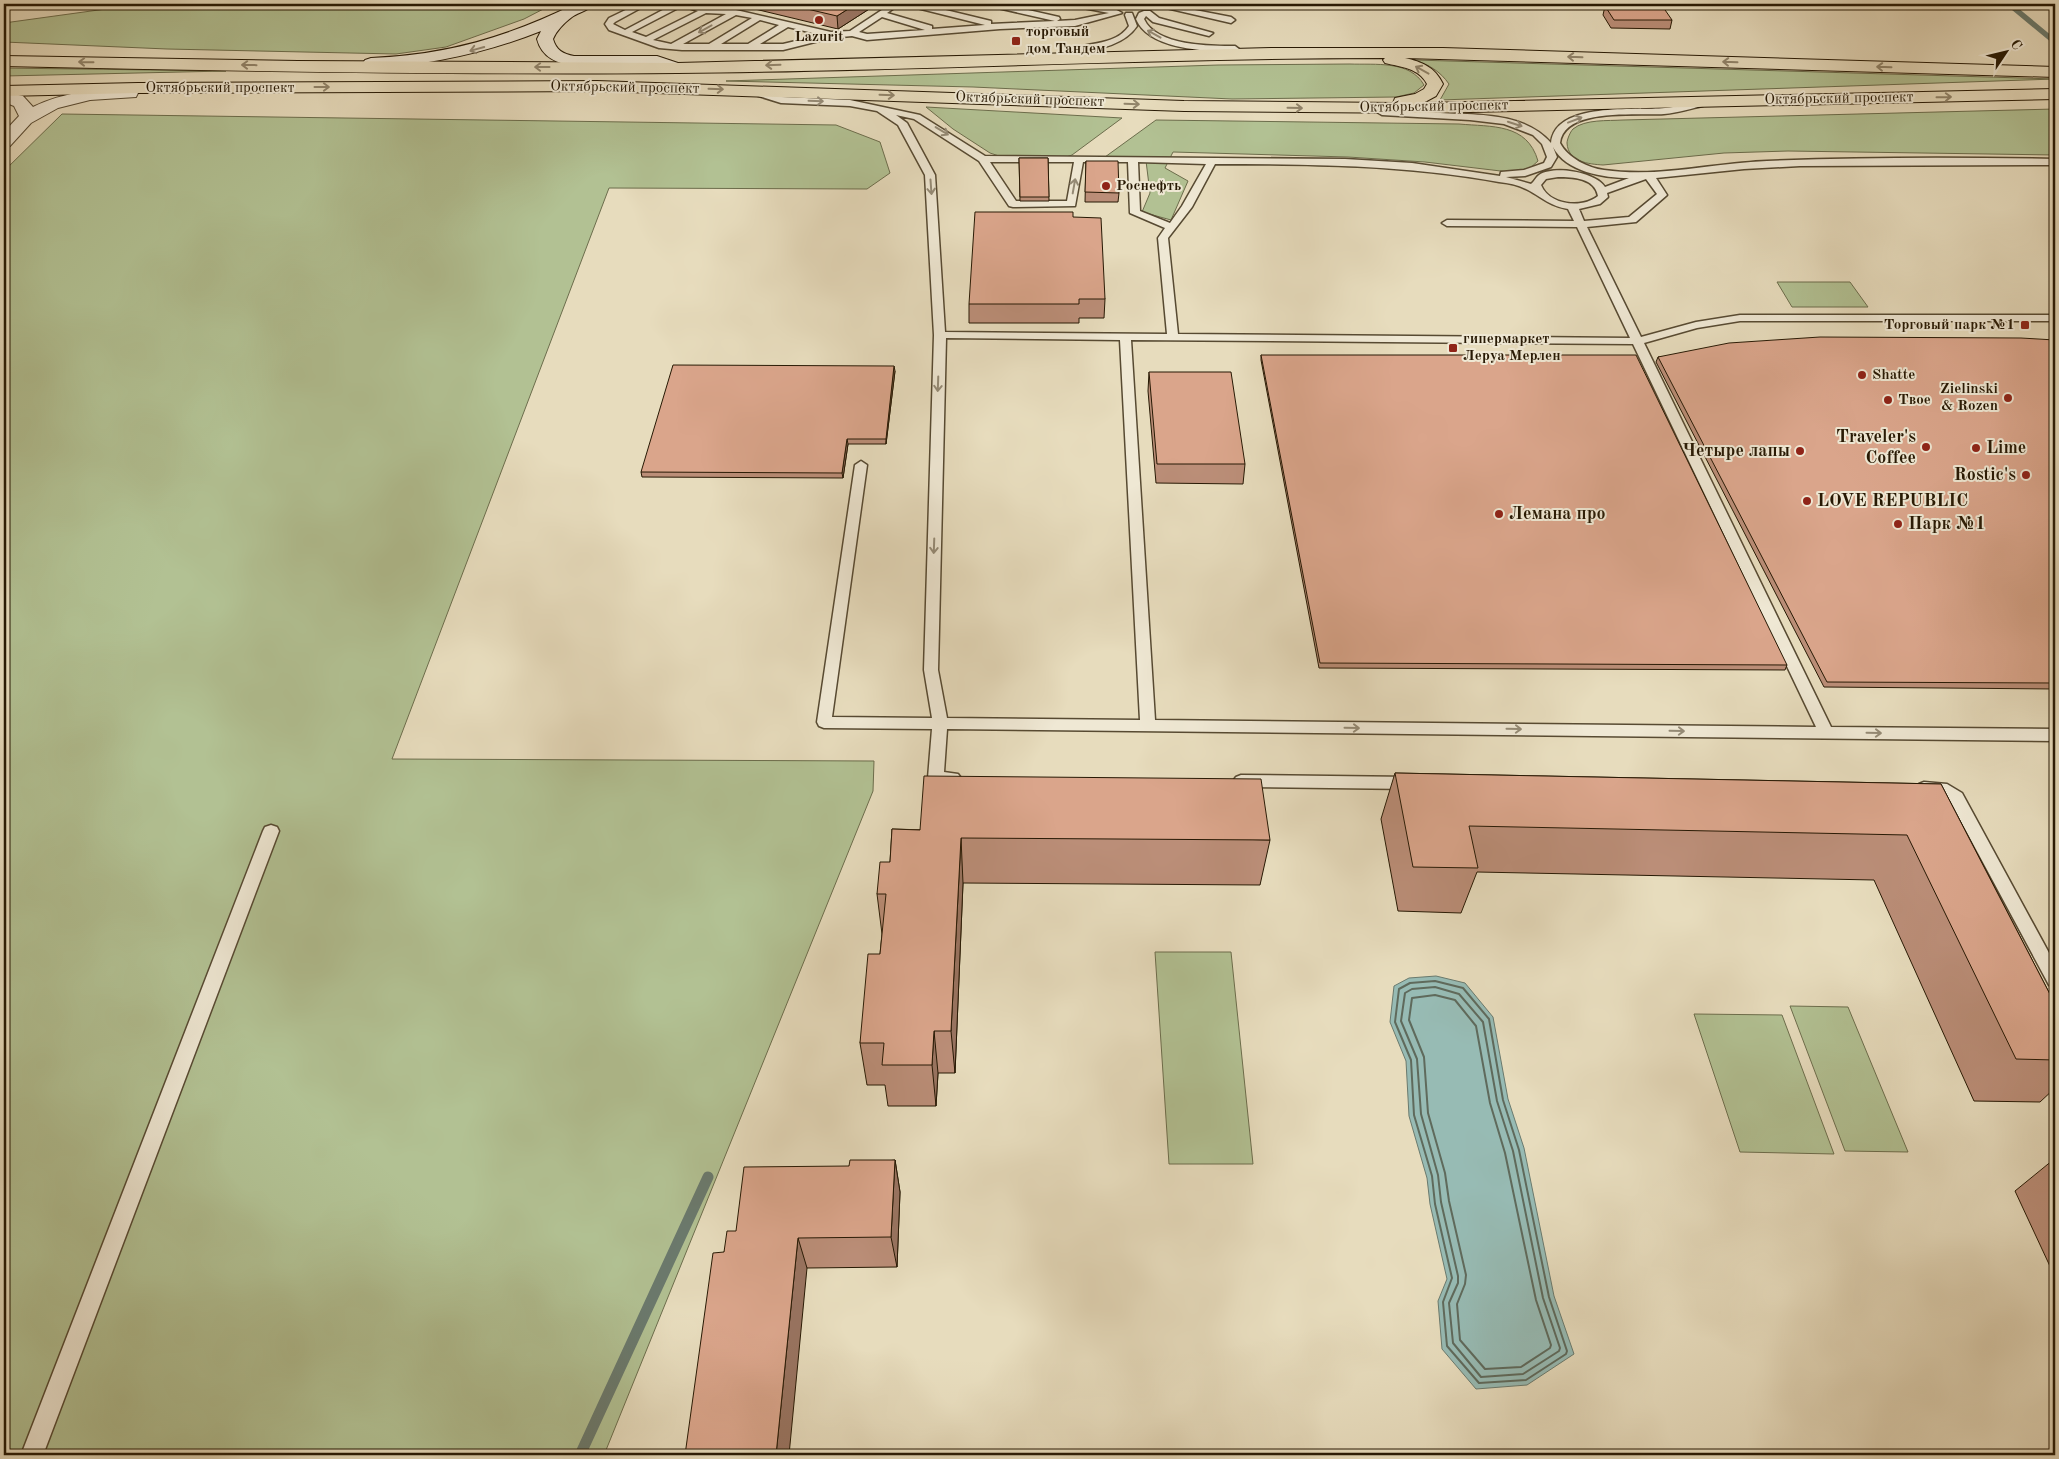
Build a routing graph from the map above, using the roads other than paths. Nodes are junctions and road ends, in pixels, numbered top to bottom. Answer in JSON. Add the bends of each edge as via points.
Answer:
{"nodes":[{"id":1,"x":24,"y":4,"type":"edge"},
{"id":2,"x":586,"y":4,"type":"edge"},
{"id":3,"x":644,"y":4,"type":"edge"},
{"id":4,"x":681,"y":4,"type":"edge"},
{"id":5,"x":896,"y":4,"type":"edge"},
{"id":6,"x":912,"y":4,"type":"edge"},
{"id":7,"x":992,"y":4,"type":"edge"},
{"id":8,"x":1073,"y":4,"type":"edge"},
{"id":9,"x":1153,"y":4,"type":"edge"},
{"id":10,"x":4,"y":6,"type":"edge"},
{"id":11,"x":1114,"y":9,"type":"edge"},
{"id":12,"x":705,"y":10,"type":"junction"},
{"id":13,"x":571,"y":12,"type":"junction"},
{"id":14,"x":736,"y":12,"type":"junction"},
{"id":15,"x":880,"y":14,"type":"junction"},
{"id":16,"x":1144,"y":14,"type":"junction"},
{"id":17,"x":1129,"y":15,"type":"junction"},
{"id":18,"x":760,"y":18,"type":"junction"},
{"id":19,"x":1231,"y":20,"type":"dead end"},
{"id":20,"x":787,"y":24,"type":"junction"},
{"id":21,"x":1075,"y":24,"type":"junction"},
{"id":22,"x":1000,"y":26,"type":"junction"},
{"id":23,"x":939,"y":31,"type":"junction"},
{"id":24,"x":625,"y":33,"type":"junction"},
{"id":25,"x":852,"y":33,"type":"junction"},
{"id":26,"x":1209,"y":33,"type":"dead end"},
{"id":27,"x":831,"y":35,"type":"junction"},
{"id":28,"x":647,"y":40,"type":"junction"},
{"id":29,"x":673,"y":47,"type":"junction"},
{"id":30,"x":710,"y":47,"type":"junction"},
{"id":31,"x":749,"y":47,"type":"junction"},
{"id":32,"x":1235,"y":49,"type":"junction"},
{"id":33,"x":1070,"y":52,"type":"junction"},
{"id":34,"x":1271,"y":53,"type":"junction"},
{"id":35,"x":1253,"y":54,"type":"junction"},
{"id":36,"x":1005,"y":60,"type":"junction"},
{"id":37,"x":4,"y":61,"type":"edge"},
{"id":38,"x":298,"y":66,"type":"junction"},
{"id":39,"x":678,"y":68,"type":"junction"},
{"id":40,"x":2055,"y":72,"type":"edge"},
{"id":41,"x":203,"y":88,"type":"junction"},
{"id":42,"x":751,"y":90,"type":"junction"},
{"id":43,"x":4,"y":91,"type":"edge"},
{"id":44,"x":2055,"y":94,"type":"edge"},
{"id":45,"x":4,"y":97,"type":"edge"},
{"id":46,"x":1703,"y":103,"type":"junction"},
{"id":47,"x":1327,"y":108,"type":"junction"},
{"id":48,"x":880,"y":109,"type":"junction"},
{"id":49,"x":28,"y":117,"type":"junction"},
{"id":50,"x":4,"y":142,"type":"edge"},
{"id":51,"x":1567,"y":158,"type":"junction"},
{"id":52,"x":984,"y":159,"type":"junction"},
{"id":53,"x":1079,"y":159,"type":"junction"},
{"id":54,"x":1133,"y":159,"type":"junction"},
{"id":55,"x":1212,"y":161,"type":"junction"},
{"id":56,"x":2055,"y":162,"type":"edge"},
{"id":57,"x":1460,"y":172,"type":"junction"},
{"id":58,"x":1612,"y":174,"type":"junction"},
{"id":59,"x":1541,"y":175,"type":"junction"},
{"id":60,"x":1649,"y":175,"type":"junction"},
{"id":61,"x":1580,"y":176,"type":"junction"},
{"id":62,"x":1603,"y":191,"type":"junction"},
{"id":63,"x":1539,"y":193,"type":"junction"},
{"id":64,"x":1572,"y":206,"type":"junction"},
{"id":65,"x":1447,"y":223,"type":"dead end"},
{"id":66,"x":1580,"y":224,"type":"junction"},
{"id":67,"x":1172,"y":227,"type":"junction"},
{"id":68,"x":2055,"y":318,"type":"edge"},
{"id":69,"x":940,"y":335,"type":"junction"},
{"id":70,"x":1125,"y":337,"type":"junction"},
{"id":71,"x":1173,"y":337,"type":"junction"},
{"id":72,"x":1637,"y":340,"type":"junction"},
{"id":73,"x":861,"y":466,"type":"dead end"},
{"id":74,"x":940,"y":724,"type":"junction"},
{"id":75,"x":1148,"y":726,"type":"junction"},
{"id":76,"x":1826,"y":732,"type":"junction"},
{"id":77,"x":2055,"y":735,"type":"edge"},
{"id":78,"x":965,"y":778,"type":"edge"},
{"id":79,"x":1228,"y":781,"type":"edge"},
{"id":80,"x":1426,"y":783,"type":"edge"},
{"id":81,"x":1904,"y":788,"type":"edge"},
{"id":82,"x":272,"y":832,"type":"dead end"},
{"id":83,"x":2055,"y":980,"type":"edge"},
{"id":84,"x":32,"y":1455,"type":"edge"}],
"edges":[{"from":1,"to":10,"type":"lane"},
{"from":2,"to":13,"type":"main road"},
{"from":3,"to":24,"type":"lane","via":[[609,24]]},
{"from":4,"to":12,"type":"lane"},
{"from":4,"to":24,"type":"lane"},
{"from":5,"to":15,"type":"lane"},
{"from":6,"to":22,"type":"lane"},
{"from":7,"to":21,"type":"lane"},
{"from":8,"to":11,"type":"lane"},
{"from":9,"to":16,"type":"lane","via":[[1154,9]]},
{"from":9,"to":19,"type":"lane"},
{"from":11,"to":17,"type":"lane"},
{"from":11,"to":21,"type":"lane"},
{"from":12,"to":14,"type":"lane"},
{"from":12,"to":28,"type":"lane"},
{"from":13,"to":38,"type":"main road","one_way":true,"via":[[510,39],[456,54],[404,62]]},
{"from":13,"to":39,"type":"main road","via":[[554,24],[546,35],[545,43],[549,50],[562,58],[657,62]]},
{"from":14,"to":18,"type":"lane"},
{"from":14,"to":29,"type":"lane","one_way":true},
{"from":15,"to":23,"type":"lane"},
{"from":15,"to":25,"type":"lane"},
{"from":16,"to":17,"type":"lane"},
{"from":16,"to":26,"type":"lane"},
{"from":32,"to":16,"type":"lane","one_way":true,"via":[[1171,42],[1143,26],[1140,20]]},
{"from":17,"to":33,"type":"lane","via":[[1134,26],[1128,33],[1102,45]]},
{"from":18,"to":20,"type":"lane"},
{"from":18,"to":30,"type":"lane"},
{"from":20,"to":27,"type":"lane"},
{"from":20,"to":31,"type":"lane"},
{"from":21,"to":22,"type":"lane"},
{"from":22,"to":23,"type":"lane"},
{"from":23,"to":25,"type":"lane","via":[[867,37]]},
{"from":24,"to":28,"type":"lane"},
{"from":25,"to":27,"type":"lane"},
{"from":27,"to":31,"type":"lane","via":[[783,47]]},
{"from":28,"to":29,"type":"lane"},
{"from":29,"to":30,"type":"lane"},
{"from":30,"to":31,"type":"lane"},
{"from":32,"to":33,"type":"main road"},
{"from":32,"to":34,"type":"main road"},
{"from":33,"to":36,"type":"main road"},
{"from":34,"to":35,"type":"main road","name":"Октябрьский проспект"},
{"from":40,"to":34,"type":"main road","name":"Октябрьский проспект","one_way":true,"via":[[1443,53]]},
{"from":35,"to":36,"type":"main road","name":"Октябрьский проспект"},
{"from":47,"to":35,"type":"main road","one_way":true,"via":[[1413,100],[1430,94],[1435,84],[1432,76],[1424,70],[1396,61]]},
{"from":36,"to":39,"type":"main road","name":"Октябрьский проспект","one_way":true},
{"from":38,"to":37,"type":"main road","name":"Октябрьский проспект","one_way":true},
{"from":39,"to":38,"type":"main road","name":"Октябрьский проспект","one_way":true},
{"from":41,"to":42,"type":"main road","name":"Октябрьский проспект","one_way":true,"via":[[596,86]]},
{"from":41,"to":43,"type":"main road","name":"Октябрьский проспект"},
{"from":41,"to":49,"type":"main road","via":[[179,93],[94,94],[51,106]]},
{"from":42,"to":47,"type":"main road","name":"Октябрьский проспект","one_way":true},
{"from":42,"to":48,"type":"lane","one_way":true,"via":[[781,100],[850,103]]},
{"from":46,"to":44,"type":"main road","name":"Октябрьский проспект","one_way":true},
{"from":45,"to":49,"type":"main road","via":[[12,97],[22,104]]},
{"from":46,"to":47,"type":"main road","name":"Октябрьский проспект"},
{"from":51,"to":46,"type":"lane","one_way":true,"via":[[1556,141],[1559,130],[1569,122],[1602,114],[1680,109]]},
{"from":47,"to":59,"type":"lane","one_way":true,"via":[[1478,117],[1511,123],[1528,129],[1547,144],[1551,160]]},
{"from":48,"to":52,"type":"lane","one_way":true,"via":[[917,117]]},
{"from":48,"to":69,"type":"lane","one_way":true,"via":[[902,124],[930,175]]},
{"from":49,"to":50,"type":"main road"},
{"from":51,"to":58,"type":"lane","via":[[1590,170]]},
{"from":51,"to":61,"type":"lane"},
{"from":52,"to":53,"type":"lane"},
{"from":52,"to":53,"type":"lane","one_way":true,"via":[[1013,204],[1071,204]]},
{"from":53,"to":54,"type":"lane"},
{"from":54,"to":55,"type":"lane"},
{"from":54,"to":67,"type":"lane","via":[[1135,213]]},
{"from":55,"to":57,"type":"lane","via":[[1334,161],[1426,166]]},
{"from":55,"to":67,"type":"lane","via":[[1187,208]]},
{"from":56,"to":60,"type":"lane","via":[[1810,162]]},
{"from":57,"to":59,"type":"lane"},
{"from":57,"to":63,"type":"lane","via":[[1513,181]]},
{"from":58,"to":60,"type":"lane"},
{"from":58,"to":61,"type":"lane"},
{"from":59,"to":61,"type":"lane"},
{"from":59,"to":63,"type":"lane","via":[[1536,187]]},
{"from":60,"to":62,"type":"lane"},
{"from":60,"to":66,"type":"lane","via":[[1662,195],[1632,220]]},
{"from":61,"to":62,"type":"lane","via":[[1598,184]]},
{"from":62,"to":64,"type":"lane","via":[[1603,197],[1597,203]]},
{"from":63,"to":64,"type":"lane","via":[[1554,202]]},
{"from":64,"to":66,"type":"lane"},
{"from":65,"to":66,"type":"lane"},
{"from":66,"to":72,"type":"lane"},
{"from":67,"to":71,"type":"lane","via":[[1163,238]]},
{"from":68,"to":72,"type":"lane","via":[[1740,318]]},
{"from":69,"to":70,"type":"lane"},
{"from":69,"to":74,"type":"lane","one_way":true,"via":[[931,670]]},
{"from":70,"to":71,"type":"lane"},
{"from":70,"to":75,"type":"lane"},
{"from":71,"to":72,"type":"lane"},
{"from":72,"to":76,"type":"lane"},
{"from":73,"to":74,"type":"lane","via":[[824,722]]},
{"from":74,"to":75,"type":"lane"},
{"from":74,"to":78,"type":"lane","via":[[936,778]]},
{"from":75,"to":76,"type":"lane","one_way":true},
{"from":76,"to":77,"type":"lane","one_way":true},
{"from":79,"to":80,"type":"lane"},
{"from":81,"to":83,"type":"lane","via":[[1942,789],[1956,797]]},
{"from":82,"to":84,"type":"lane"}]}
